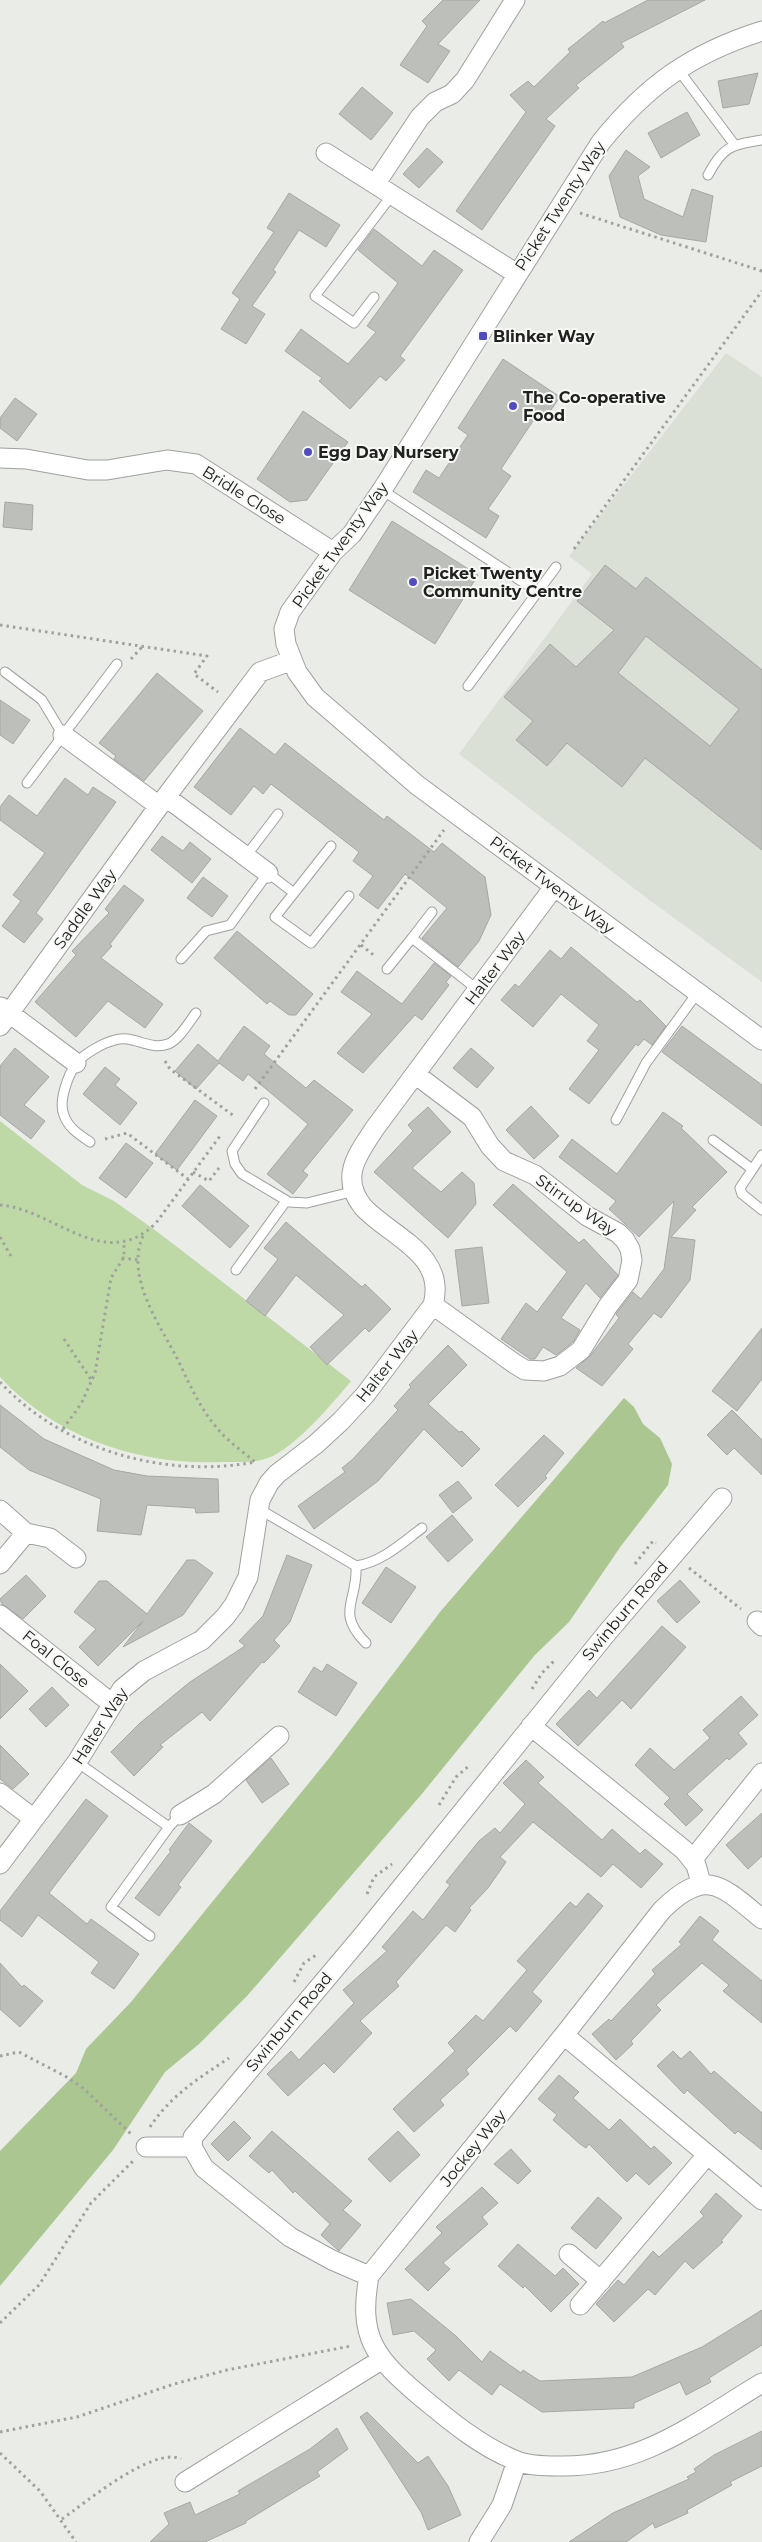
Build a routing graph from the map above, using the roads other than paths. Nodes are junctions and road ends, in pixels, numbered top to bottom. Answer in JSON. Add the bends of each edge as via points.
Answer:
{"nodes":[{"id":1,"x":515,"y":0,"type":"edge"},
{"id":2,"x":762,"y":31,"type":"edge"},
{"id":3,"x":677,"y":68,"type":"junction"},
{"id":4,"x":762,"y":140,"type":"edge"},
{"id":5,"x":734,"y":144,"type":"junction"},
{"id":6,"x":326,"y":153,"type":"dead end"},
{"id":7,"x":708,"y":175,"type":"dead end"},
{"id":8,"x":376,"y":183,"type":"junction"},
{"id":9,"x":392,"y":195,"type":"junction"},
{"id":10,"x":517,"y":274,"type":"junction"},
{"id":11,"x":374,"y":297,"type":"dead end"},
{"id":12,"x":0,"y":458,"type":"edge"},
{"id":13,"x":382,"y":490,"type":"junction"},
{"id":14,"x":334,"y":552,"type":"junction"},
{"id":15,"x":556,"y":567,"type":"dead end"},
{"id":16,"x":538,"y":592,"type":"junction"},
{"id":17,"x":290,"y":661,"type":"junction"},
{"id":18,"x":117,"y":664,"type":"dead end"},
{"id":19,"x":5,"y":672,"type":"dead end"},
{"id":20,"x":468,"y":686,"type":"dead end"},
{"id":21,"x":63,"y":735,"type":"junction"},
{"id":22,"x":27,"y":783,"type":"dead end"},
{"id":23,"x":163,"y":801,"type":"junction"},
{"id":24,"x":278,"y":814,"type":"dead end"},
{"id":25,"x":331,"y":846,"type":"dead end"},
{"id":26,"x":246,"y":856,"type":"junction"},
{"id":27,"x":268,"y":873,"type":"junction"},
{"id":28,"x":554,"y":887,"type":"junction"},
{"id":29,"x":294,"y":893,"type":"junction"},
{"id":30,"x":349,"y":896,"type":"dead end"},
{"id":31,"x":432,"y":912,"type":"dead end"},
{"id":32,"x":412,"y":938,"type":"junction"},
{"id":33,"x":181,"y":959,"type":"dead end"},
{"id":34,"x":387,"y":970,"type":"dead end"},
{"id":35,"x":478,"y":990,"type":"junction"},
{"id":36,"x":698,"y":992,"type":"junction"},
{"id":37,"x":196,"y":1013,"type":"dead end"},
{"id":38,"x":3,"y":1015,"type":"edge"},
{"id":39,"x":762,"y":1040,"type":"edge"},
{"id":40,"x":76,"y":1063,"type":"junction"},
{"id":41,"x":415,"y":1074,"type":"junction"},
{"id":42,"x":264,"y":1103,"type":"dead end"},
{"id":43,"x":616,"y":1120,"type":"dead end"},
{"id":44,"x":713,"y":1140,"type":"dead end"},
{"id":45,"x":90,"y":1142,"type":"road end"},
{"id":46,"x":762,"y":1155,"type":"edge"},
{"id":47,"x":752,"y":1169,"type":"junction"},
{"id":48,"x":355,"y":1192,"type":"junction"},
{"id":49,"x":286,"y":1201,"type":"junction"},
{"id":50,"x":762,"y":1210,"type":"edge"},
{"id":51,"x":236,"y":1270,"type":"dead end"},
{"id":52,"x":433,"y":1305,"type":"junction"},
{"id":53,"x":722,"y":1498,"type":"dead end"},
{"id":54,"x":259,"y":1509,"type":"junction"},
{"id":55,"x":0,"y":1510,"type":"edge"},
{"id":56,"x":422,"y":1528,"type":"dead end"},
{"id":57,"x":26,"y":1533,"type":"junction"},
{"id":58,"x":76,"y":1558,"type":"dead end"},
{"id":59,"x":0,"y":1564,"type":"edge"},
{"id":60,"x":356,"y":1566,"type":"junction"},
{"id":61,"x":0,"y":1615,"type":"edge"},
{"id":62,"x":366,"y":1643,"type":"dead end"},
{"id":63,"x":111,"y":1703,"type":"junction"},
{"id":64,"x":531,"y":1726,"type":"junction"},
{"id":65,"x":279,"y":1736,"type":"dead end"},
{"id":66,"x":77,"y":1762,"type":"junction"},
{"id":67,"x":762,"y":1773,"type":"edge"},
{"id":68,"x":0,"y":1792,"type":"edge"},
{"id":69,"x":34,"y":1819,"type":"junction"},
{"id":70,"x":175,"y":1821,"type":"junction"},
{"id":71,"x":693,"y":1859,"type":"junction"},
{"id":72,"x":0,"y":1864,"type":"edge"},
{"id":73,"x":701,"y":1883,"type":"junction"},
{"id":74,"x":762,"y":1918,"type":"edge"},
{"id":75,"x":150,"y":1936,"type":"dead end"},
{"id":76,"x":564,"y":2035,"type":"junction"},
{"id":77,"x":146,"y":2147,"type":"road end"},
{"id":78,"x":192,"y":2147,"type":"junction"},
{"id":79,"x":707,"y":2155,"type":"junction"},
{"id":80,"x":762,"y":2200,"type":"edge"},
{"id":81,"x":569,"y":2254,"type":"dead end"},
{"id":82,"x":369,"y":2276,"type":"junction"},
{"id":83,"x":600,"y":2281,"type":"junction"},
{"id":84,"x":580,"y":2305,"type":"dead end"},
{"id":85,"x":381,"y":2360,"type":"junction"},
{"id":86,"x":762,"y":2383,"type":"edge"},
{"id":87,"x":518,"y":2461,"type":"junction"},
{"id":88,"x":192,"y":2478,"type":"road end"},
{"id":89,"x":479,"y":2542,"type":"edge"}],
"edges":[{"from":1,"to":8,"type":"street","via":[[465,80],[452,94],[435,102],[420,117]]},
{"from":2,"to":3,"type":"street","name":"Picket Twenty Way","via":[[720,46]]},
{"from":3,"to":5,"type":"lane"},
{"from":3,"to":10,"type":"street","name":"Picket Twenty Way","via":[[614,125]]},
{"from":4,"to":5,"type":"lane"},
{"from":5,"to":7,"type":"lane","via":[[717,157]]},
{"from":6,"to":8,"type":"street"},
{"from":8,"to":9,"type":"street"},
{"from":9,"to":10,"type":"street"},
{"from":9,"to":11,"type":"lane","via":[[315,296],[354,324]]},
{"from":10,"to":13,"type":"street","name":"Picket Twenty Way"},
{"from":12,"to":14,"type":"street","name":"Bridle Close","via":[[88,470],[167,460],[196,464]]},
{"from":13,"to":14,"type":"street","name":"Picket Twenty Way","via":[[352,534]]},
{"from":13,"to":16,"type":"lane"},
{"from":14,"to":17,"type":"street","name":"Picket Twenty Way","via":[[290,612],[284,629]]},
{"from":15,"to":16,"type":"lane"},
{"from":16,"to":20,"type":"lane"},
{"from":17,"to":23,"type":"street","name":"Saddle Way","via":[[260,672]]},
{"from":17,"to":28,"type":"street","name":"Picket Twenty Way","via":[[315,696],[417,784]]},
{"from":18,"to":21,"type":"lane"},
{"from":19,"to":21,"type":"lane","via":[[42,700]]},
{"from":21,"to":22,"type":"lane"},
{"from":21,"to":23,"type":"street"},
{"from":23,"to":26,"type":"street"},
{"from":23,"to":38,"type":"street","name":"Saddle Way"},
{"from":24,"to":26,"type":"lane"},
{"from":25,"to":29,"type":"lane"},
{"from":26,"to":27,"type":"street"},
{"from":27,"to":29,"type":"lane"},
{"from":27,"to":33,"type":"lane","via":[[230,925],[206,931]]},
{"from":28,"to":35,"type":"street","name":"Halter Way"},
{"from":28,"to":36,"type":"street","name":"Picket Twenty Way"},
{"from":29,"to":30,"type":"lane","via":[[275,917],[311,942]]},
{"from":31,"to":32,"type":"lane"},
{"from":32,"to":34,"type":"lane"},
{"from":32,"to":35,"type":"lane"},
{"from":35,"to":41,"type":"street","name":"Halter Way"},
{"from":36,"to":39,"type":"street","name":"Picket Twenty Way"},
{"from":36,"to":43,"type":"lane","via":[[646,1062]]},
{"from":37,"to":40,"type":"lane","via":[[168,1044],[116,1039]]},
{"from":38,"to":40,"type":"street","name":"Saddle Way"},
{"from":40,"to":45,"type":"lane","via":[[62,1113],[73,1129]]},
{"from":41,"to":48,"type":"street","name":"Halter Way","via":[[357,1155],[352,1167]]},
{"from":41,"to":52,"type":"street","name":"Stirrup Way","via":[[472,1117],[504,1161],[535,1175],[587,1216],[618,1233],[626,1240],[632,1260],[628,1280],[581,1350],[567,1362],[544,1371],[525,1370],[514,1364]]},
{"from":42,"to":49,"type":"lane","via":[[232,1151],[242,1174]]},
{"from":44,"to":47,"type":"lane"},
{"from":46,"to":47,"type":"lane"},
{"from":47,"to":50,"type":"lane","via":[[740,1188],[742,1194]]},
{"from":48,"to":49,"type":"lane","via":[[307,1203]]},
{"from":48,"to":52,"type":"street","name":"Halter Way","via":[[369,1214],[427,1261],[436,1289]]},
{"from":49,"to":51,"type":"lane"},
{"from":52,"to":54,"type":"street","name":"Halter Way","via":[[376,1381],[341,1421],[274,1478],[264,1492]]},
{"from":53,"to":64,"type":"street","name":"Swinburn Road"},
{"from":54,"to":60,"type":"lane"},
{"from":54,"to":63,"type":"street","name":"Halter Way","via":[[248,1577],[234,1605],[202,1640],[132,1678]]},
{"from":55,"to":57,"type":"street"},
{"from":56,"to":60,"type":"lane","via":[[386,1555],[366,1565]]},
{"from":57,"to":58,"type":"street","via":[[50,1538]]},
{"from":57,"to":59,"type":"street"},
{"from":60,"to":62,"type":"lane","via":[[355,1590],[348,1617],[356,1634]]},
{"from":61,"to":63,"type":"street","name":"Foal Close"},
{"from":63,"to":66,"type":"street","name":"Halter Way"},
{"from":64,"to":71,"type":"street"},
{"from":64,"to":78,"type":"street","name":"Swinburn Road","via":[[193,2137]]},
{"from":65,"to":70,"type":"street","via":[[214,1794]]},
{"from":66,"to":69,"type":"street","name":"Halter Way"},
{"from":66,"to":70,"type":"lane"},
{"from":67,"to":71,"type":"street"},
{"from":68,"to":69,"type":"street"},
{"from":69,"to":72,"type":"street","name":"Halter Way"},
{"from":70,"to":75,"type":"lane","via":[[111,1907]]},
{"from":71,"to":73,"type":"street"},
{"from":73,"to":74,"type":"street","via":[[723,1889]]},
{"from":73,"to":76,"type":"street","name":"Jockey Way","via":[[678,1894],[662,1910]]},
{"from":76,"to":79,"type":"street"},
{"from":76,"to":82,"type":"street","name":"Jockey Way"},
{"from":77,"to":78,"type":"street"},
{"from":78,"to":82,"type":"street","via":[[204,2168],[290,2237]]},
{"from":79,"to":80,"type":"street"},
{"from":79,"to":83,"type":"street"},
{"from":81,"to":83,"type":"street"},
{"from":82,"to":85,"type":"street","name":"Jockey Way","via":[[364,2307],[371,2343]]},
{"from":83,"to":84,"type":"street"},
{"from":85,"to":87,"type":"street","name":"Jockey Way","via":[[448,2419]]},
{"from":85,"to":88,"type":"street"},
{"from":86,"to":87,"type":"street","name":"Jockey Way","via":[[651,2449],[626,2458],[572,2466]]},
{"from":87,"to":89,"type":"street","via":[[502,2505]]}]}
